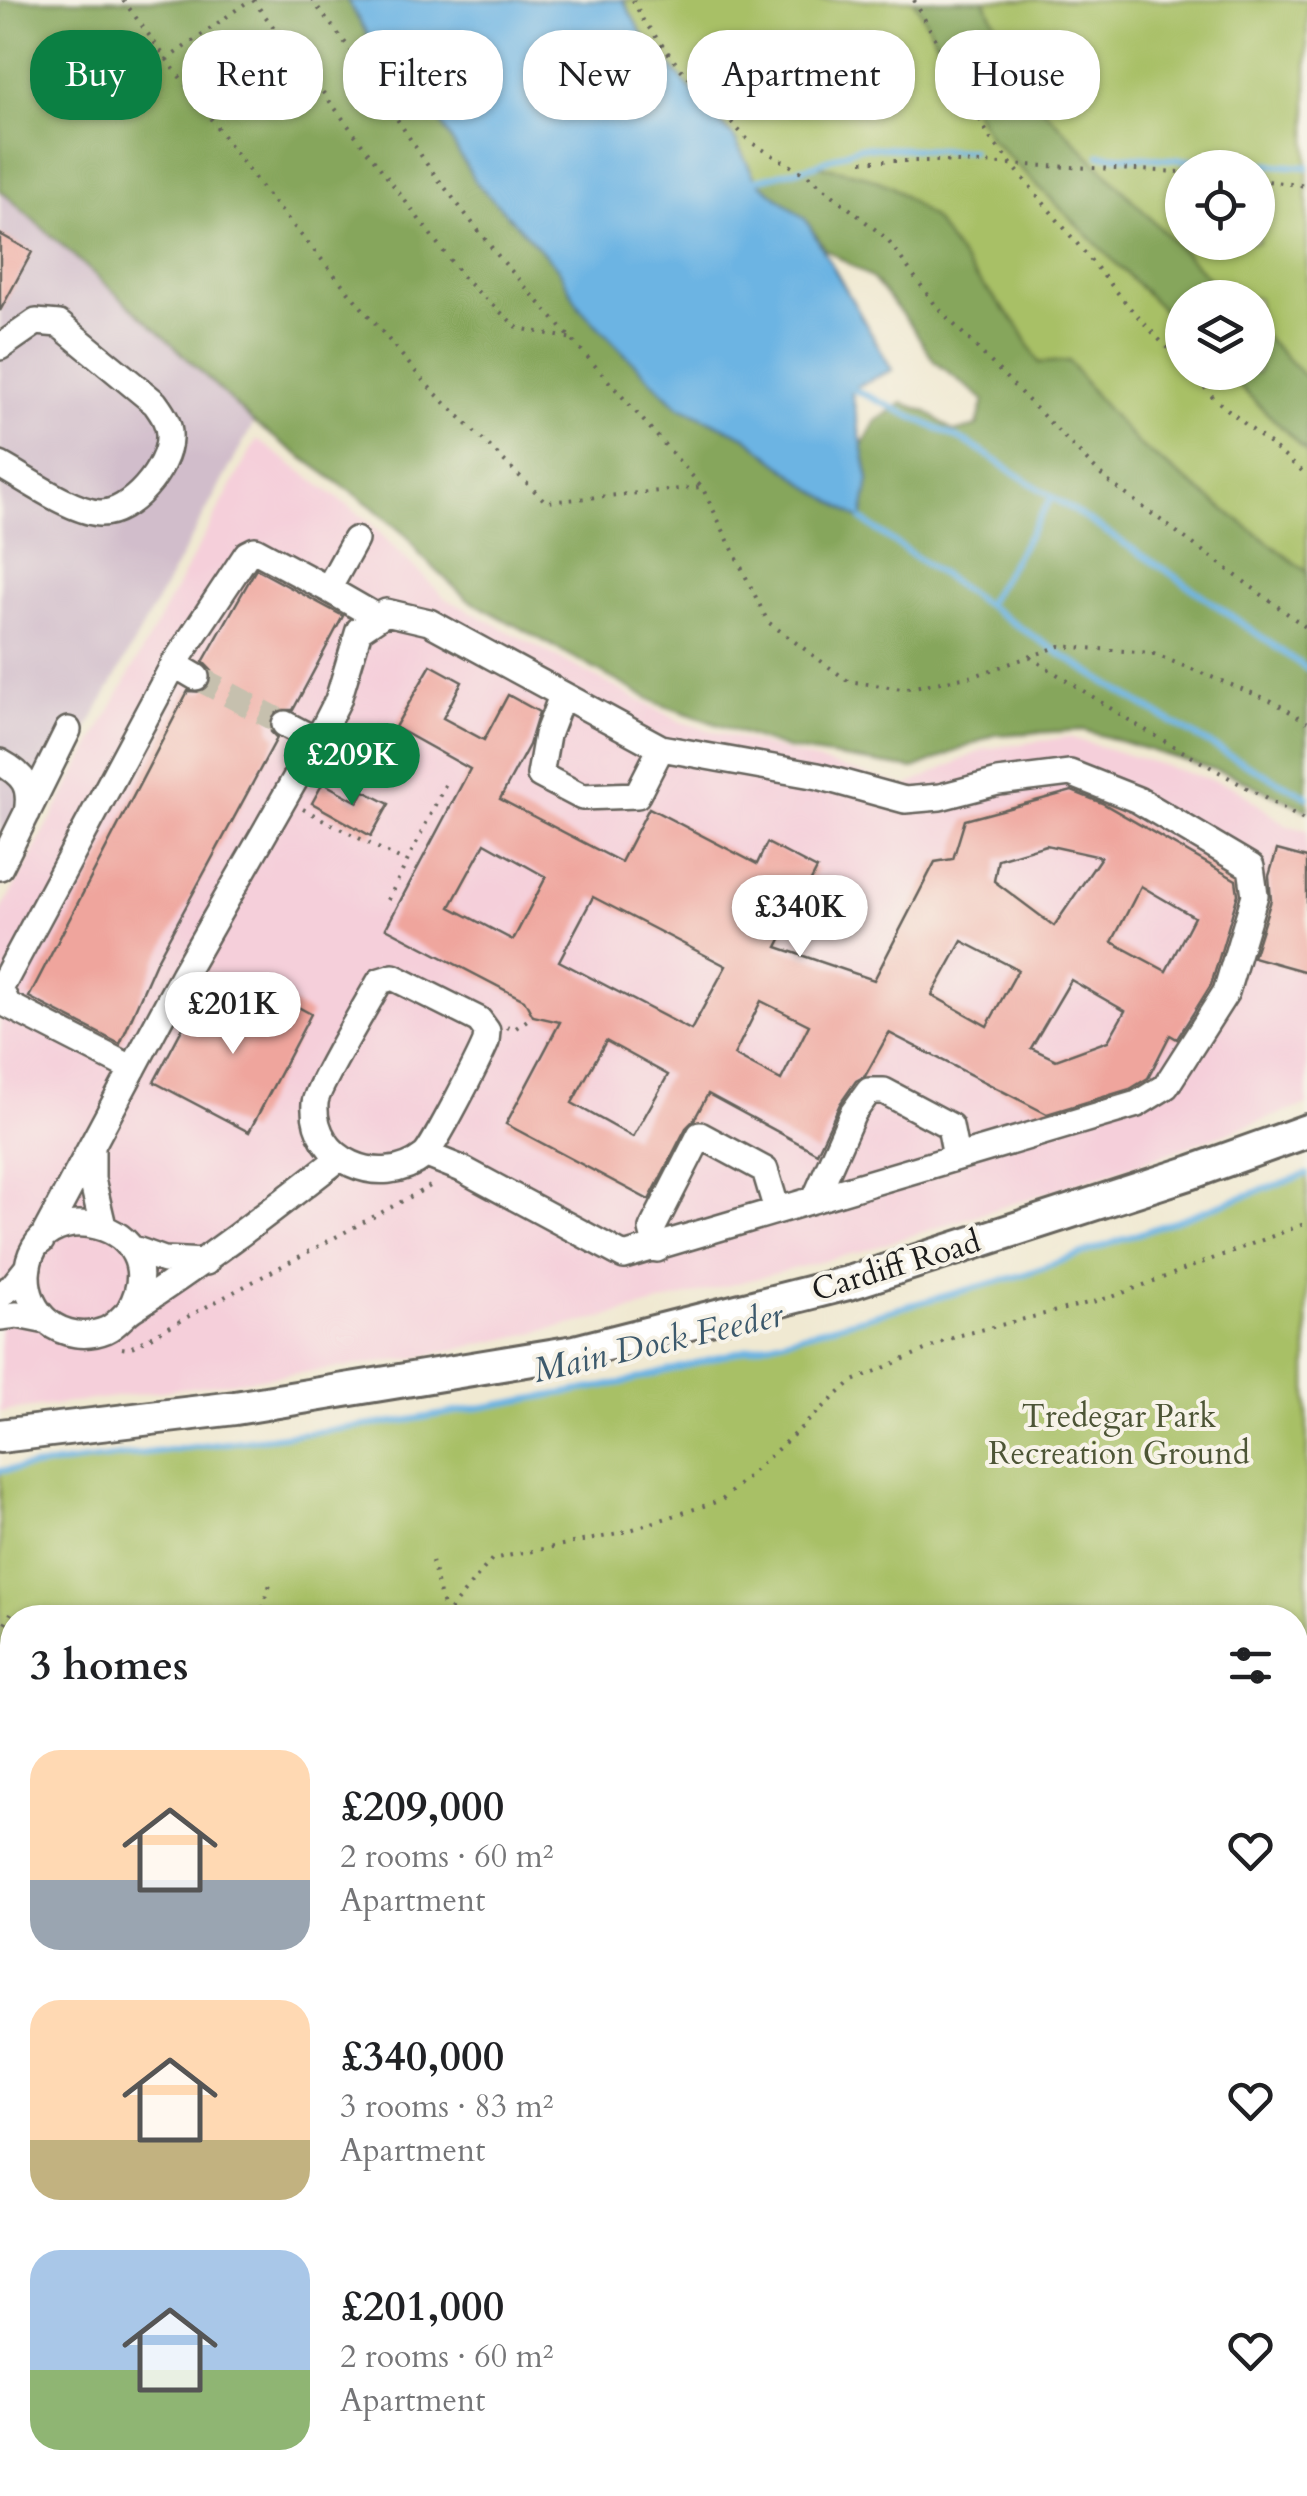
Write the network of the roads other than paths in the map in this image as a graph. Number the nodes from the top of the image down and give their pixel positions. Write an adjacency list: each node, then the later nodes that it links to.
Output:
1 (0, 347): 2 (lane)
2 (0, 465)
3 (355, 540): 4 (lane)
4 (328, 589): 5 (lane); 14 (lane)
5 (375, 616): 6 (lane); 9 (lane)
6 (562, 696): 10 (lane); 10 (lane)
7 (285, 724): 9 (lane)
8 (68, 730): 12 (lane)
9 (316, 741): 14 (lane)
10 (661, 748): 18 (lane)
11 (0, 762): 12 (lane)
12 (27, 813): 13 (lane)
13 (0, 867)
14 (133, 1069): 16 (lane)
15 (1307, 1131): 32 (main road, Cardiff Road)
16 (92, 1146): 22 (lane); 23 (lane)
17 (426, 1155): 19 (lane); 19 (lane); 25 (lane)
18 (956, 1157): 20 (lane); 20 (lane)
19 (338, 1159): 26 (lane)
20 (815, 1199): 21 (lane)
21 (777, 1210): 25 (lane); 25 (lane)
22 (103, 1226): 23 (lane); 24 (lane)
23 (41, 1241): 27 (lane)
24 (131, 1248): 26 (lane); 29 (lane)
25 (657, 1249)
26 (206, 1262): 29 (lane)
27 (28, 1267): 28 (lane); 31 (lane)
28 (0, 1294)
29 (130, 1309): 31 (lane)
30 (0, 1317): 31 (lane)
31 (47, 1321)
32 (0, 1436)

